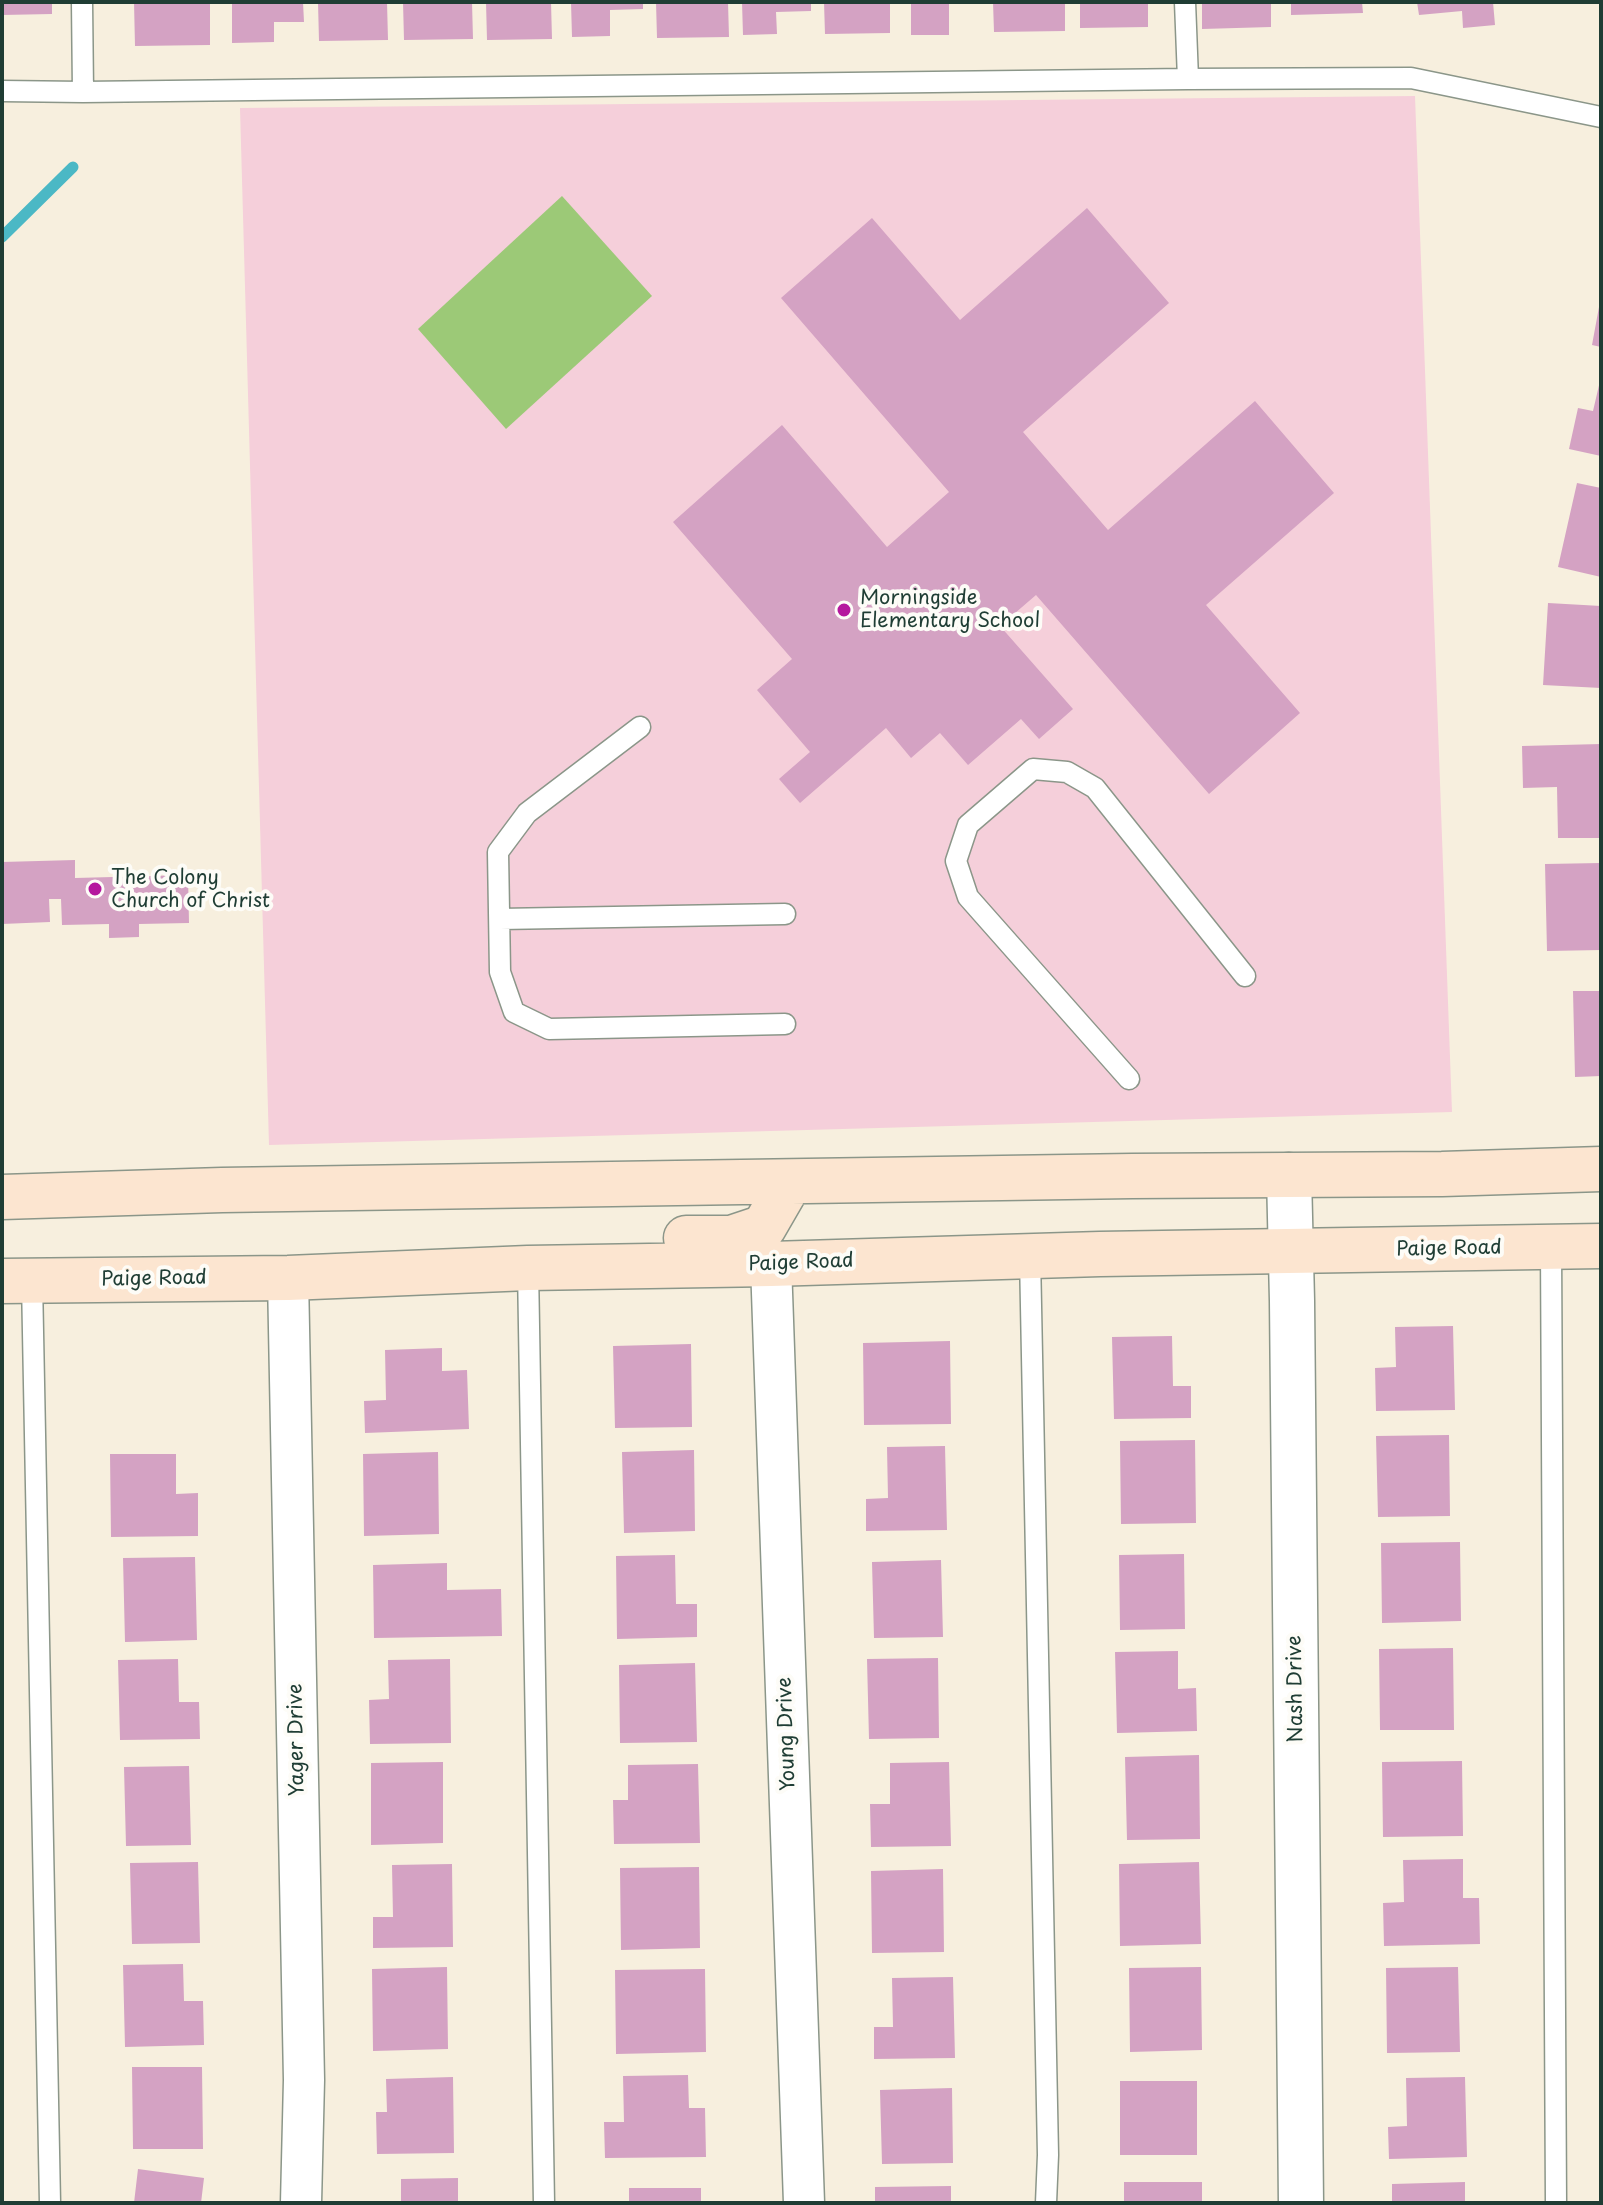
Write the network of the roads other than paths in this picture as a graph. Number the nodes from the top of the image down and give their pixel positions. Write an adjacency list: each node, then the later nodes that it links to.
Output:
1 (82, 2): 5 (lane)
2 (1185, 2): 3 (lane)
3 (1188, 79): 5 (lane); 6 (lane)
4 (2, 91): 5 (lane)
5 (83, 92)
6 (1601, 117)
7 (640, 727): 9 (lane)
8 (785, 914): 9 (lane)
9 (500, 919): 11 (lane)
10 (1245, 976): 12 (lane)
11 (785, 1024)
12 (1129, 1079)
13 (1601, 1169): 14 (main road)
14 (1289, 1175): 15 (main road); 19 (street, Nash Drive)
15 (790, 1182): 16 (main road); 22 (main road)
16 (4, 1197)
17 (1601, 1246): 18 (main road, Paige Road)
18 (1551, 1247): 19 (main road, Paige Road); 31 (lane)
19 (1292, 1252): 20 (main road, Paige Road); 30 (street, Nash Drive)
20 (1030, 1256): 21 (main road, Paige Road); 29 (lane)
21 (771, 1264): 22 (main road, Paige Road); 28 (street, Young Drive)
22 (528, 1268): 23 (main road, Paige Road); 27 (lane)
23 (288, 1278): 24 (main road, Paige Road); 26 (street, Yager Drive)
24 (13, 1281): 25 (lane)
25 (50, 2203)
26 (301, 2203)
27 (544, 2203)
28 (804, 2203)
29 (1046, 2203)
30 (1301, 2203)
31 (1556, 2203)

